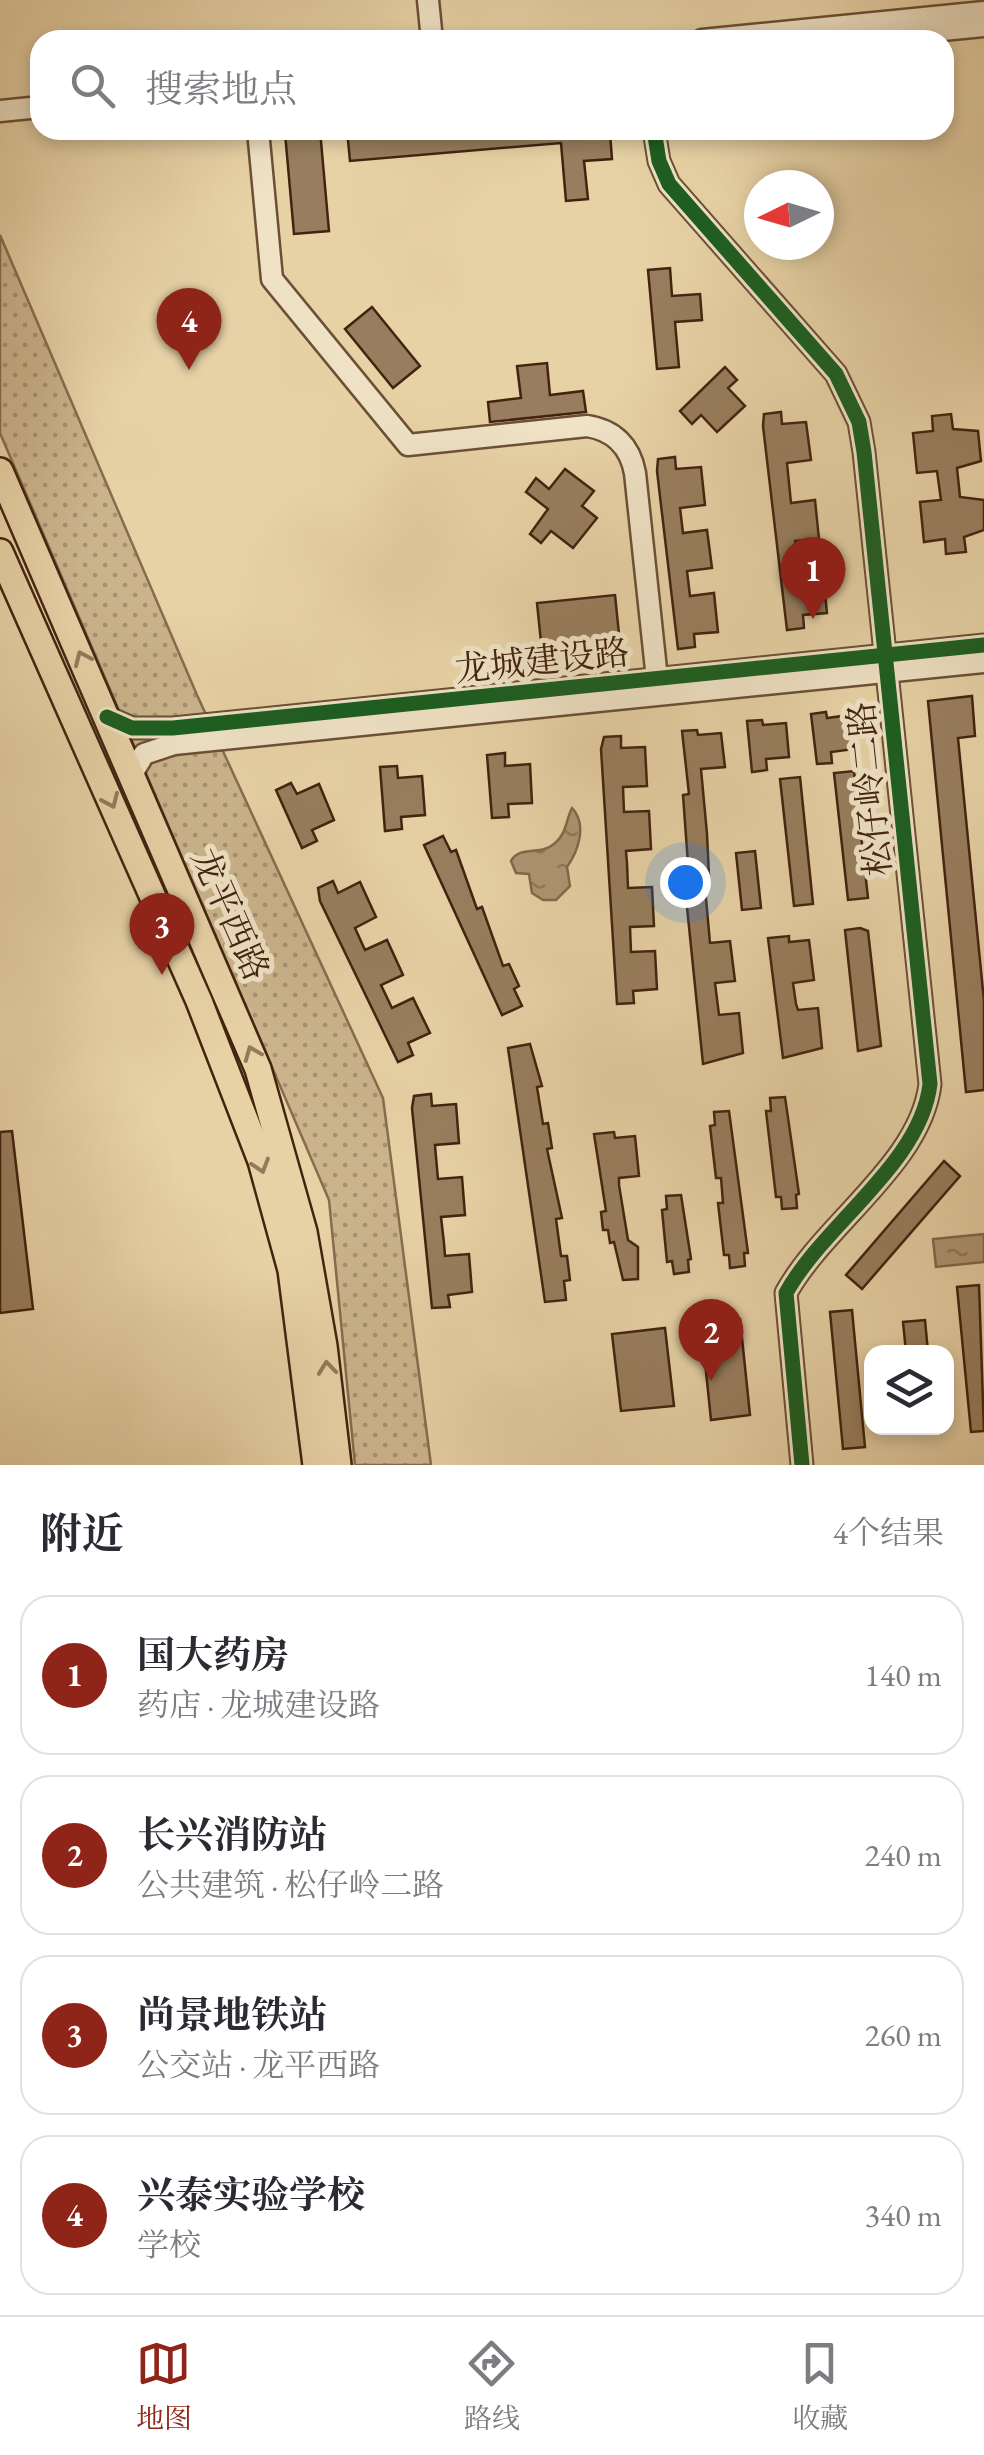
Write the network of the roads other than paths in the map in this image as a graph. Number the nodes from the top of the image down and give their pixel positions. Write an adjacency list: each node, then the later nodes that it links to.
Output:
1 (428, 0): 4 (street)
2 (984, 12): 5 (street)
3 (984, 26): 6 (street)
4 (431, 30)
5 (803, 30)
6 (943, 30)
7 (30, 108): 8 (street)
8 (0, 111)
9 (30, 122): 10 (street)
10 (0, 125)
11 (259, 140): 18 (street)
12 (655, 140): 17 (street, 松仔岭二路)
13 (0, 470): 19 (main road, 龙平西路, one-way to 13)
14 (0, 552): 21 (main road, 龙平西路, one-way to 21)
15 (984, 645): 17 (street, 龙城建设路)
16 (984, 662): 17 (street, 龙城建设路)
17 (886, 663): 18 (street, 龙城建设路); 23 (street, 松仔岭二路)
18 (658, 686): 19 (street, 龙城建设路); 20 (street, 龙城建设路)
19 (108, 717): 20 (main road, 龙平西路)
20 (132, 774): 22 (main road, 龙平西路, one-way to 20)
21 (316, 1465)
22 (338, 1465)
23 (802, 1465)

